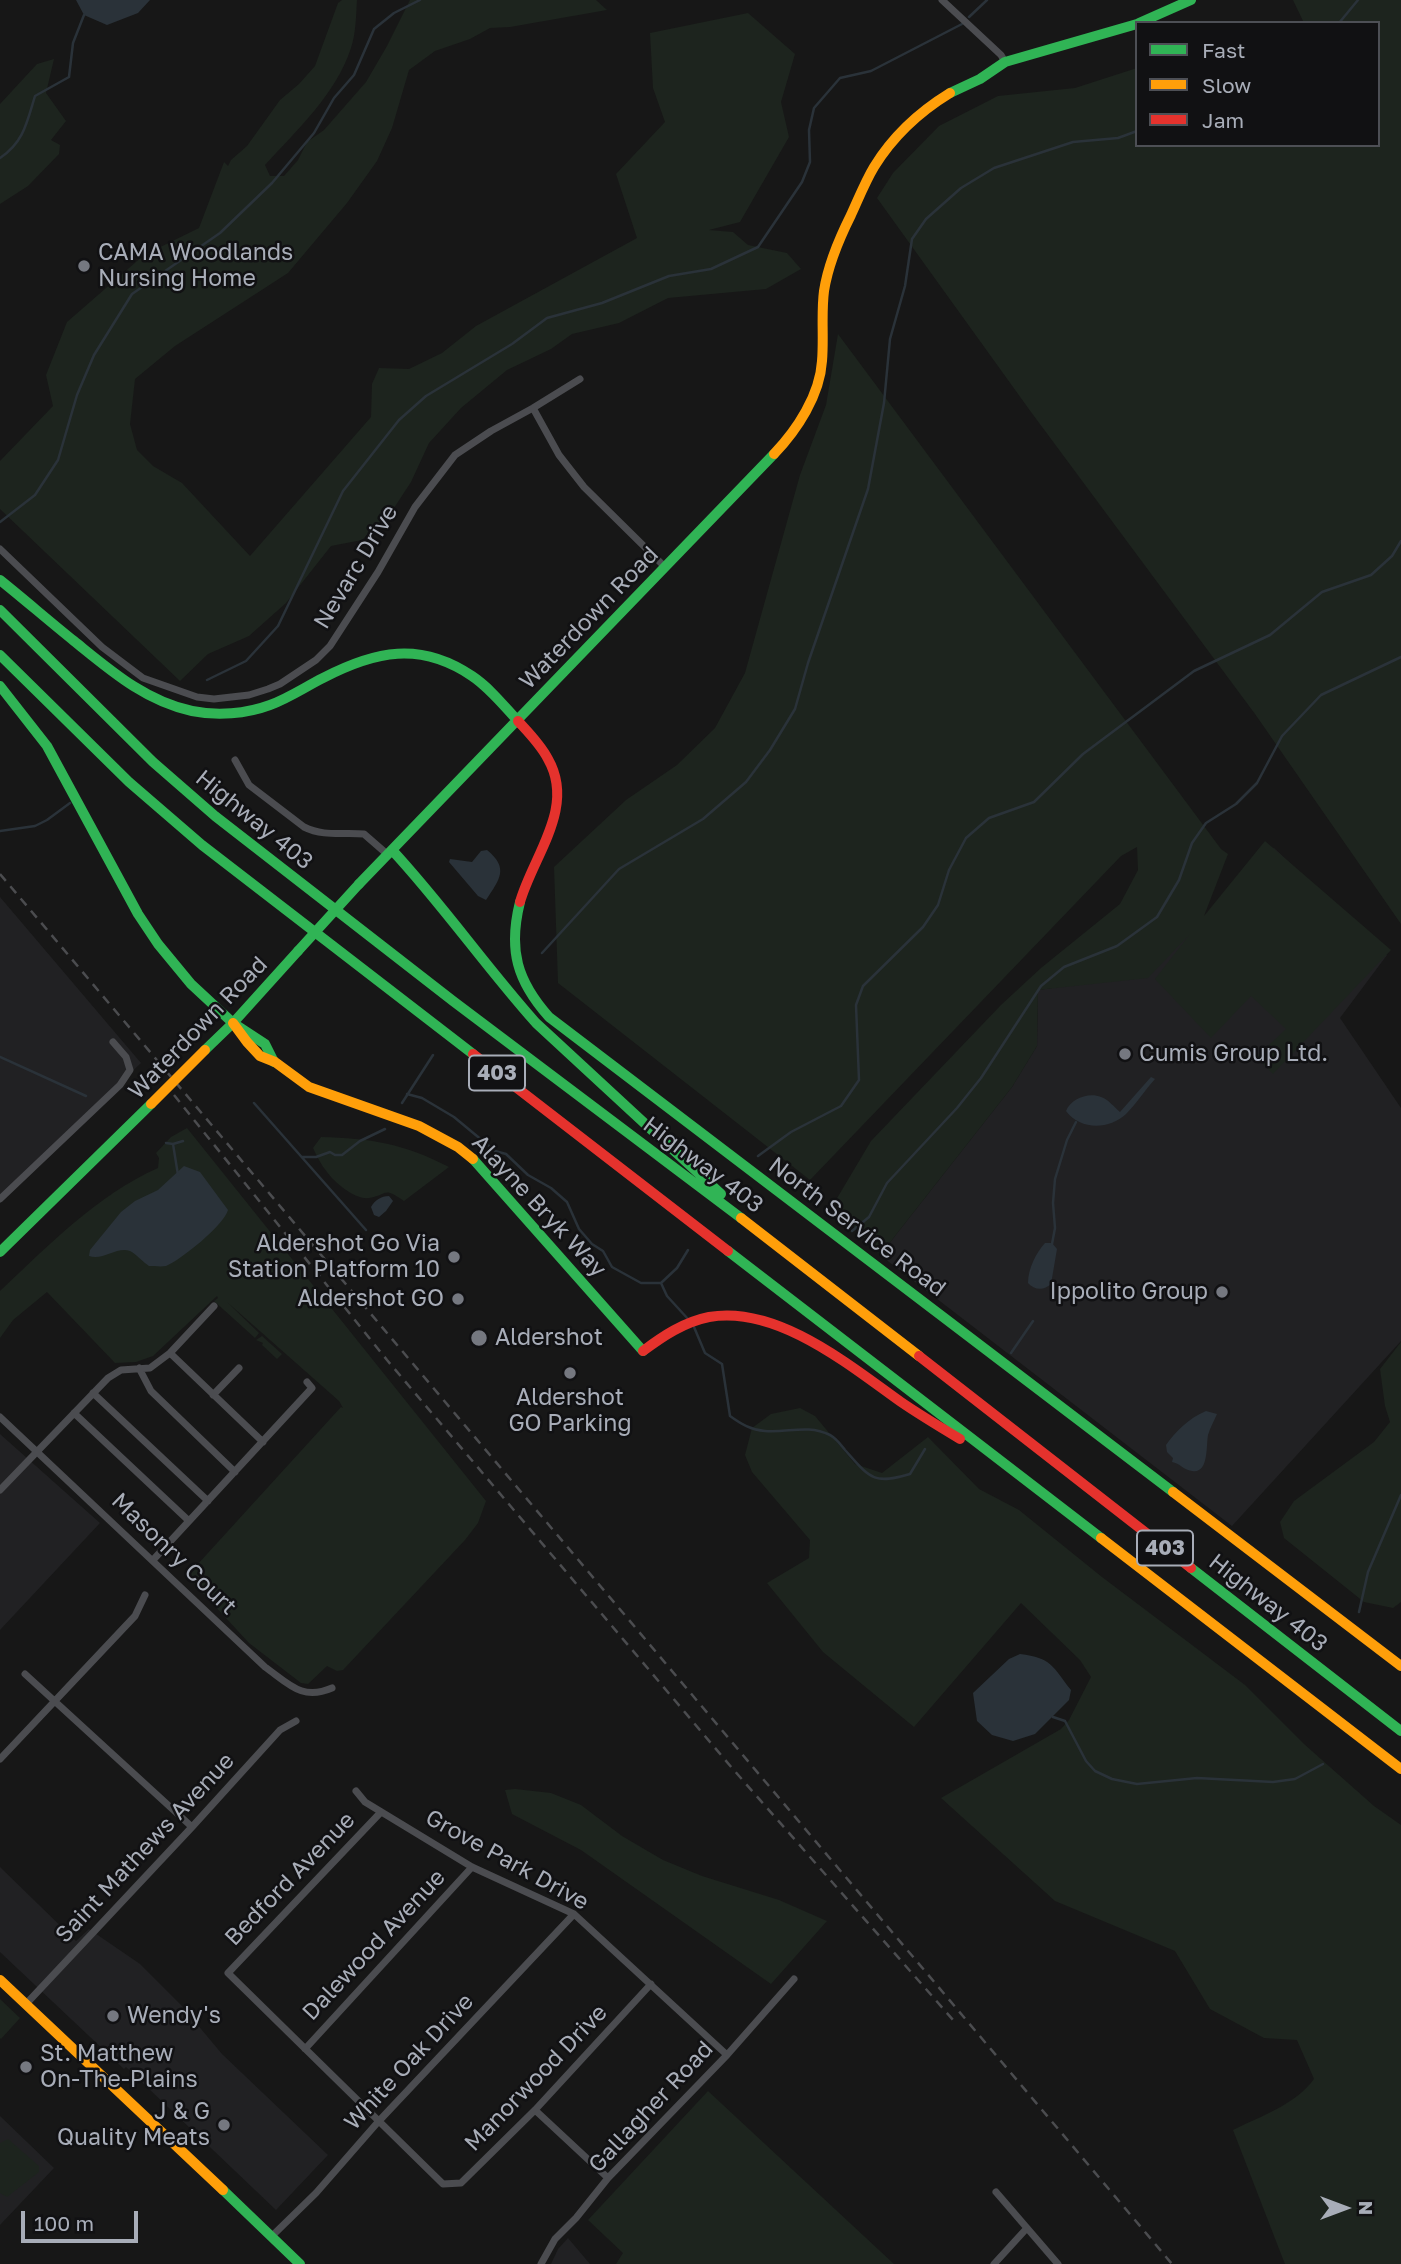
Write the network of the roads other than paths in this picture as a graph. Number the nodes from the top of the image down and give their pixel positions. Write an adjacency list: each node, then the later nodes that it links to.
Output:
1 (942, 0): 5 (street)
2 (1191, 0): 3 (main road, Waterdown Road)
3 (1143, 21)
4 (1135, 24): 5 (main road, Waterdown Road)
5 (1005, 62): 9 (main road, Waterdown Road)
6 (580, 379): 7 (street, Nevarc Drive)
7 (533, 408): 8 (street, Nevarc Drive); 9 (street)
8 (0, 549)
9 (665, 566): 14 (main road, Waterdown Road)
10 (0, 580): 14 (main road, North Service Road)
11 (0, 610): 20 (main road, Highway 403 / 403)
12 (0, 655): 33 (main road, 403)
13 (0, 686): 17 (main road, Alayne Bryk Way)
14 (518, 721): 16 (main road, Waterdown Road); 40 (main road, North Service Road)
15 (235, 760): 16 (street)
16 (390, 852): 17 (main road, Waterdown Road, bridge); 20 (main road)
17 (233, 1023): 21 (main road, Waterdown Road, bridge); 33 (main road, Alayne Bryk Way)
18 (113, 1042): 19 (street)
19 (0, 1199)
20 (770, 1240): 45 (main road, Highway 403 / 403)
21 (0, 1252)
22 (214, 1306): 23 (street)
23 (170, 1353): 24 (street); 28 (street)
24 (139, 1368): 27 (street); 34 (street)
25 (239, 1368): 28 (street)
26 (307, 1382): 31 (street)
27 (93, 1393): 29 (street); 36 (street)
28 (213, 1395): 31 (street)
29 (74, 1413): 32 (street); 37 (street)
30 (0, 1417): 32 (street, Masonry Court)
31 (263, 1442): 34 (street)
32 (37, 1453): 35 (street); 38 (street, Masonry Court)
33 (1011, 1470): 47 (main road, 403)
34 (235, 1472): 36 (street)
35 (0, 1490)
36 (208, 1501): 37 (street)
37 (189, 1521): 38 (street)
38 (153, 1560): 42 (street, Masonry Court)
39 (145, 1595): 43 (street)
40 (1401, 1666)
41 (25, 1674): 43 (street)
42 (332, 1688)
43 (56, 1702): 46 (street); 50 (street)
44 (296, 1721): 50 (street, Saint Mathews Avenue)
45 (1401, 1731)
46 (0, 1759)
47 (1401, 1769)
48 (356, 1791): 49 (street, Grove Park Drive)
49 (381, 1812): 51 (street, Grove Park Drive); 57 (street, Bedford Avenue)
50 (192, 1827): 56 (street, Saint Mathews Avenue)
51 (472, 1867): 52 (street, Grove Park Drive); 57 (street, Dalewood Avenue)
52 (574, 1913): 55 (street, Grove Park Drive); 60 (street, White Oak Drive)
53 (794, 1979): 58 (street, Gallagher Road)
54 (0, 1980): 56 (main road)
55 (650, 1984): 58 (street, Grove Park Drive); 59 (street, Manorwood Drive)
56 (26, 2004): 64 (main road)
57 (305, 2049): 60 (street)
58 (727, 2055): 61 (street, Gallagher Road)
59 (535, 2110): 60 (street, Manorwood Drive); 61 (street)
60 (378, 2122): 64 (street, White Oak Drive)
61 (608, 2178): 66 (street, Gallagher Road)
62 (996, 2192): 63 (street)
63 (1027, 2228): 67 (street); 68 (street)
64 (272, 2236): 65 (main road)
65 (300, 2264)
66 (541, 2264)
67 (994, 2264)
68 (1058, 2264)

